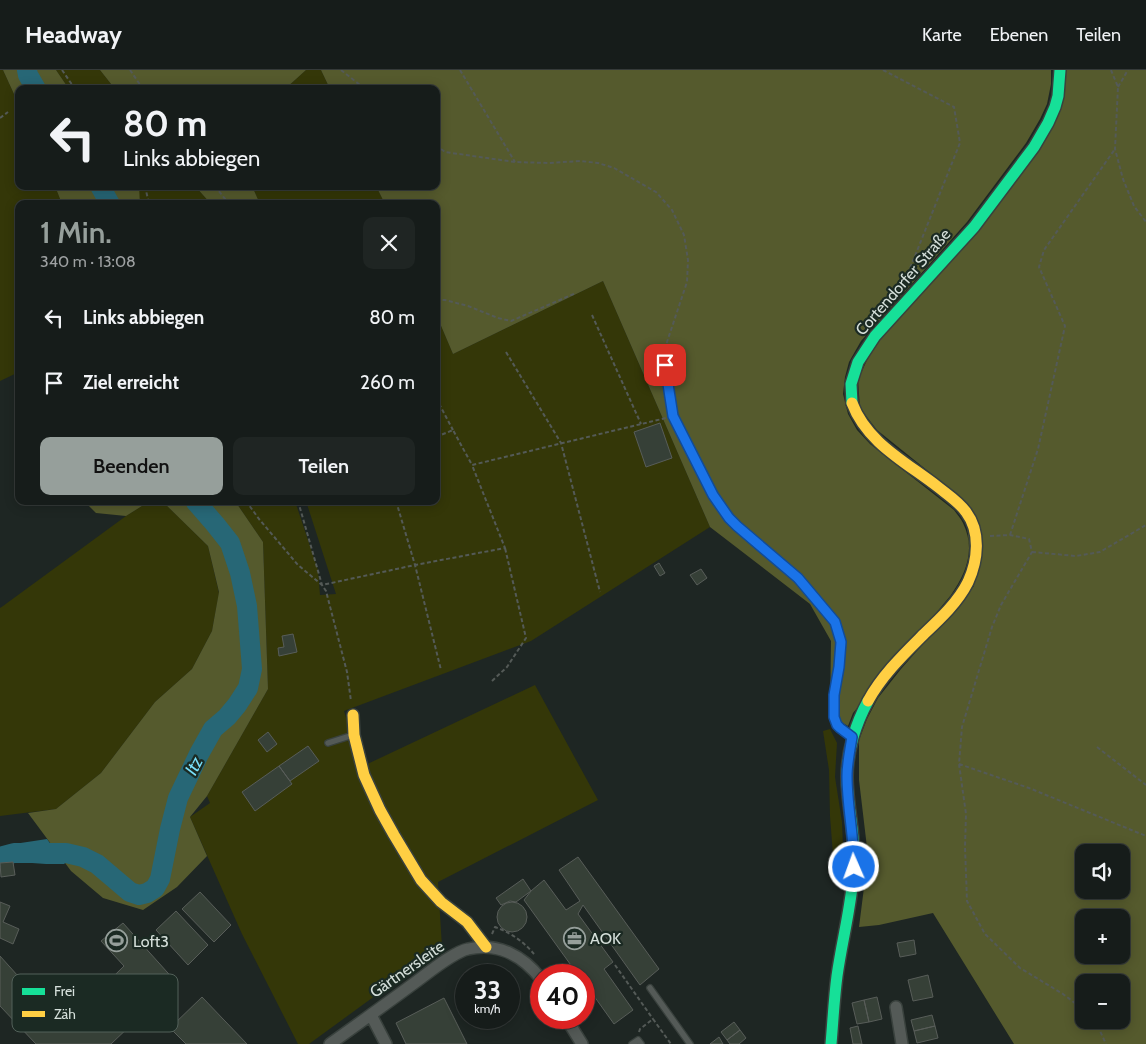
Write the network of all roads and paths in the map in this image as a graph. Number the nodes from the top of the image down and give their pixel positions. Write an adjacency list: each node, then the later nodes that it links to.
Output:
1 (62, 70): 9 (path)
2 (130, 70): 10 (path)
3 (341, 70): 11 (path)
4 (460, 70): 17 (path)
5 (883, 70): 21 (path)
6 (1060, 70): 39 (street, Cortendorfer Straße)
7 (1111, 70): 12 (path)
8 (1128, 70): 12 (path)
9 (72, 85)
10 (140, 85)
11 (360, 85)
12 (1118, 87): 16 (path)
13 (8, 112): 14 (path)
14 (0, 118)
15 (440, 148): 17 (path)
16 (1115, 149): 20 (path); 38 (path)
17 (515, 162): 26 (path)
18 (218, 190): 19 (path)
19 (226, 200)
20 (1146, 222)
21 (904, 283)
22 (576, 293): 23 (path)
23 (440, 300)
24 (592, 315): 29 (path)
25 (506, 352): 32 (path)
26 (665, 365): 28 (lane)
27 (440, 406): 30 (path)
28 (673, 416): 29 (path); 49 (lane)
29 (641, 424): 32 (path)
30 (453, 430): 31 (path); 33 (path)
31 (440, 435)
32 (561, 443): 33 (path); 44 (path)
33 (472, 465): 40 (path)
34 (249, 505): 43 (path)
35 (299, 505): 43 (path)
36 (397, 505): 42 (path)
37 (1146, 524): 41 (path)
38 (1010, 535): 39 (path); 41 (path)
39 (976, 538): 49 (street, Cortendorfer Straße)
40 (505, 548): 42 (path); 46 (path)
41 (1032, 552): 52 (path)
42 (415, 565): 43 (path); 45 (path)
43 (322, 585): 47 (path)
44 (600, 592)
45 (441, 670)
46 (492, 681)
47 (353, 715): 48 (street)
48 (354, 735): 50 (lane); 55 (street)
49 (852, 737): 72 (street, Cortendorfer Straße)
50 (328, 743)
51 (1097, 747): 53 (path)
52 (960, 764): 54 (path); 59 (path)
53 (1146, 785)
54 (1146, 836)
55 (486, 947): 57 (street, Gärtnersleite); 61 (street, Gärtnersleite)
56 (615, 965): 62 (path)
57 (530, 967)
58 (650, 988): 71 (lane)
59 (1075, 1003)
60 (896, 1007): 73 (street)
61 (371, 1015): 66 (street, Gärtnersleite); 67 (street, Gärtnersleite)
62 (653, 1019): 65 (path); 70 (path)
63 (573, 1029): 68 (street)
64 (1099, 1029): 74 (path)
65 (639, 1042): 69 (lane)
66 (333, 1043)
67 (386, 1044)
68 (582, 1044)
69 (632, 1044)
70 (671, 1044)
71 (690, 1044)
72 (831, 1044)
73 (902, 1044)
74 (1106, 1044)

